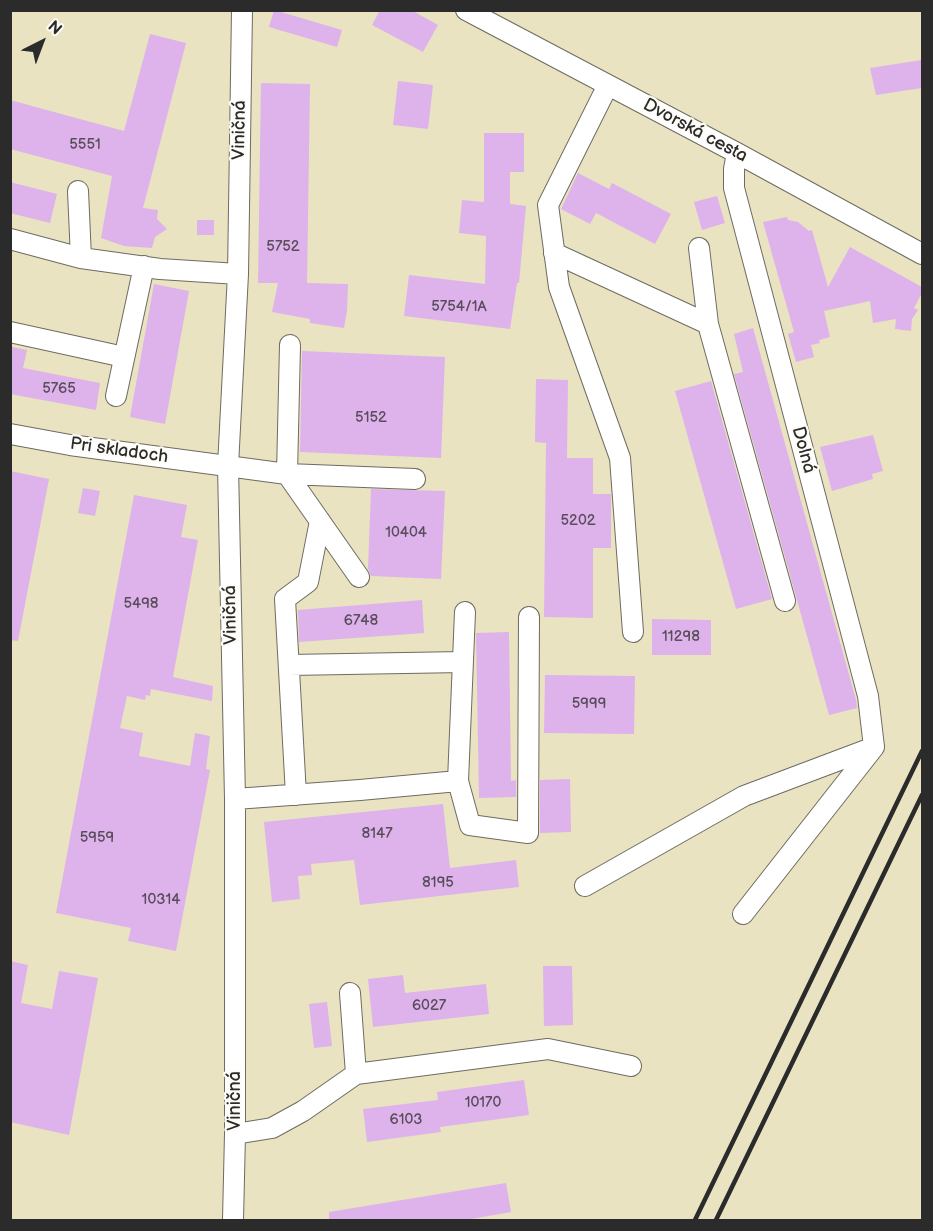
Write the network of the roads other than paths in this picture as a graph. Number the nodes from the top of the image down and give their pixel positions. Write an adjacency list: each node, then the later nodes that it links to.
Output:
1 (242, 10): 12 (street, Viničná)
2 (466, 10): 3 (street, Dvorská cesta)
3 (608, 85): 4 (street, Dvorská cesta); 8 (street)
4 (737, 153): 9 (street, Dvorská cesta); 30 (street, Dolná)
5 (78, 191): 10 (street)
6 (10, 239): 10 (street)
7 (699, 248): 13 (street)
8 (554, 253): 13 (street); 27 (street)
9 (922, 254)
10 (81, 258): 11 (street)
11 (144, 266): 12 (street); 16 (street)
12 (238, 274): 19 (street, Viničná)
13 (708, 324): 24 (street)
14 (10, 332): 16 (street)
15 (290, 345): 20 (street)
16 (124, 357): 17 (street)
17 (116, 396)
18 (10, 434): 19 (street, Pri skladoch)
19 (228, 466): 20 (street, Pri skladoch); 33 (street, Viničná)
20 (287, 474): 21 (street, Pri skladoch); 22 (street)
21 (415, 479)
22 (320, 521): 23 (street); 29 (street)
23 (359, 577)
24 (784, 601)
25 (465, 612): 28 (street)
26 (529, 617): 31 (street)
27 (633, 632)
28 (463, 662): 29 (street); 31 (street)
29 (289, 665): 32 (street)
30 (874, 747): 34 (street); 35 (street)
31 (458, 781): 32 (street)
32 (296, 795): 33 (street)
33 (235, 799): 39 (street, Viničná)
34 (585, 886)
35 (743, 914)
36 (350, 993): 38 (street)
37 (631, 1066): 38 (street)
38 (356, 1074): 39 (street)
39 (235, 1134): 40 (street, Viničná)
40 (233, 1221)

